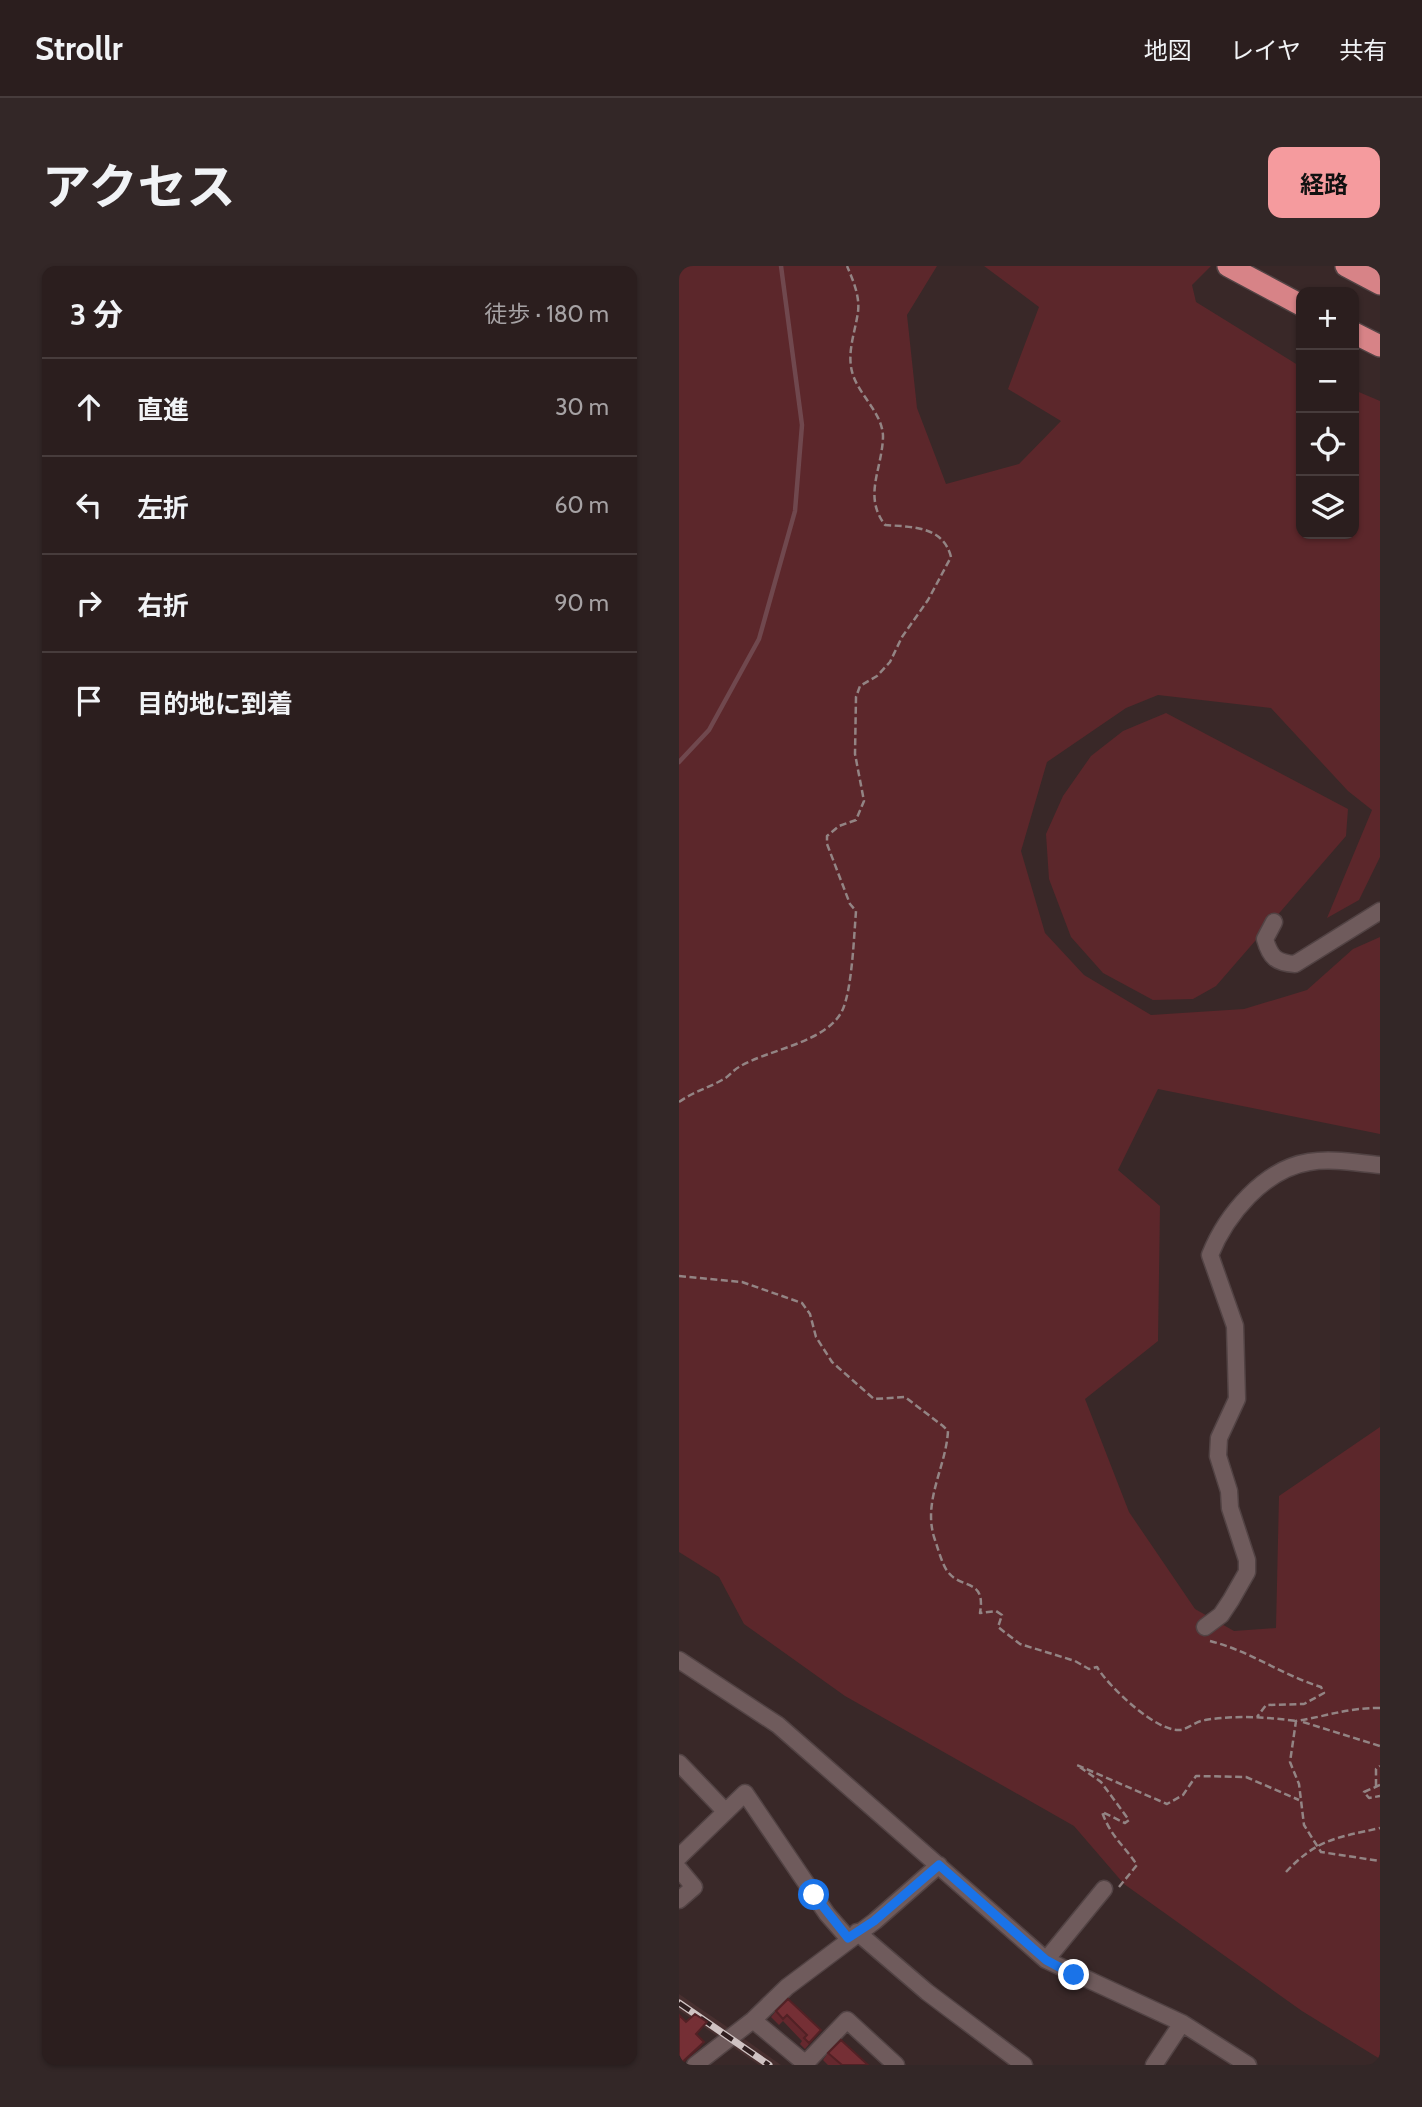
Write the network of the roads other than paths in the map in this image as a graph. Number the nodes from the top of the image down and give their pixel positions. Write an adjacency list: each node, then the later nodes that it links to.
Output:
1 (1228, 266): 4 (highway)
2 (1346, 266): 3 (highway)
3 (1380, 284)
4 (1296, 302)
5 (1359, 336): 6 (highway)
6 (1380, 346)
7 (1380, 911): 8 (street)
8 (1274, 922)
9 (1380, 1165): 10 (street)
10 (1205, 1627)
11 (679, 1660): 15 (street)
12 (679, 1763): 13 (street)
13 (725, 1811): 14 (street); 19 (street)
14 (679, 1857)
15 (939, 1865): 19 (street); 20 (street)
16 (679, 1869): 18 (street)
17 (1111, 1888): 20 (street)
18 (679, 1900)
19 (853, 1935): 21 (street); 26 (street)
20 (1046, 1960): 22 (street)
21 (753, 2020): 23 (street); 24 (street)
22 (1182, 2023): 27 (street); 28 (street)
23 (806, 2064): 25 (street)
24 (695, 2065)
25 (896, 2065)
26 (1024, 2065)
27 (1154, 2065)
28 (1248, 2065)

